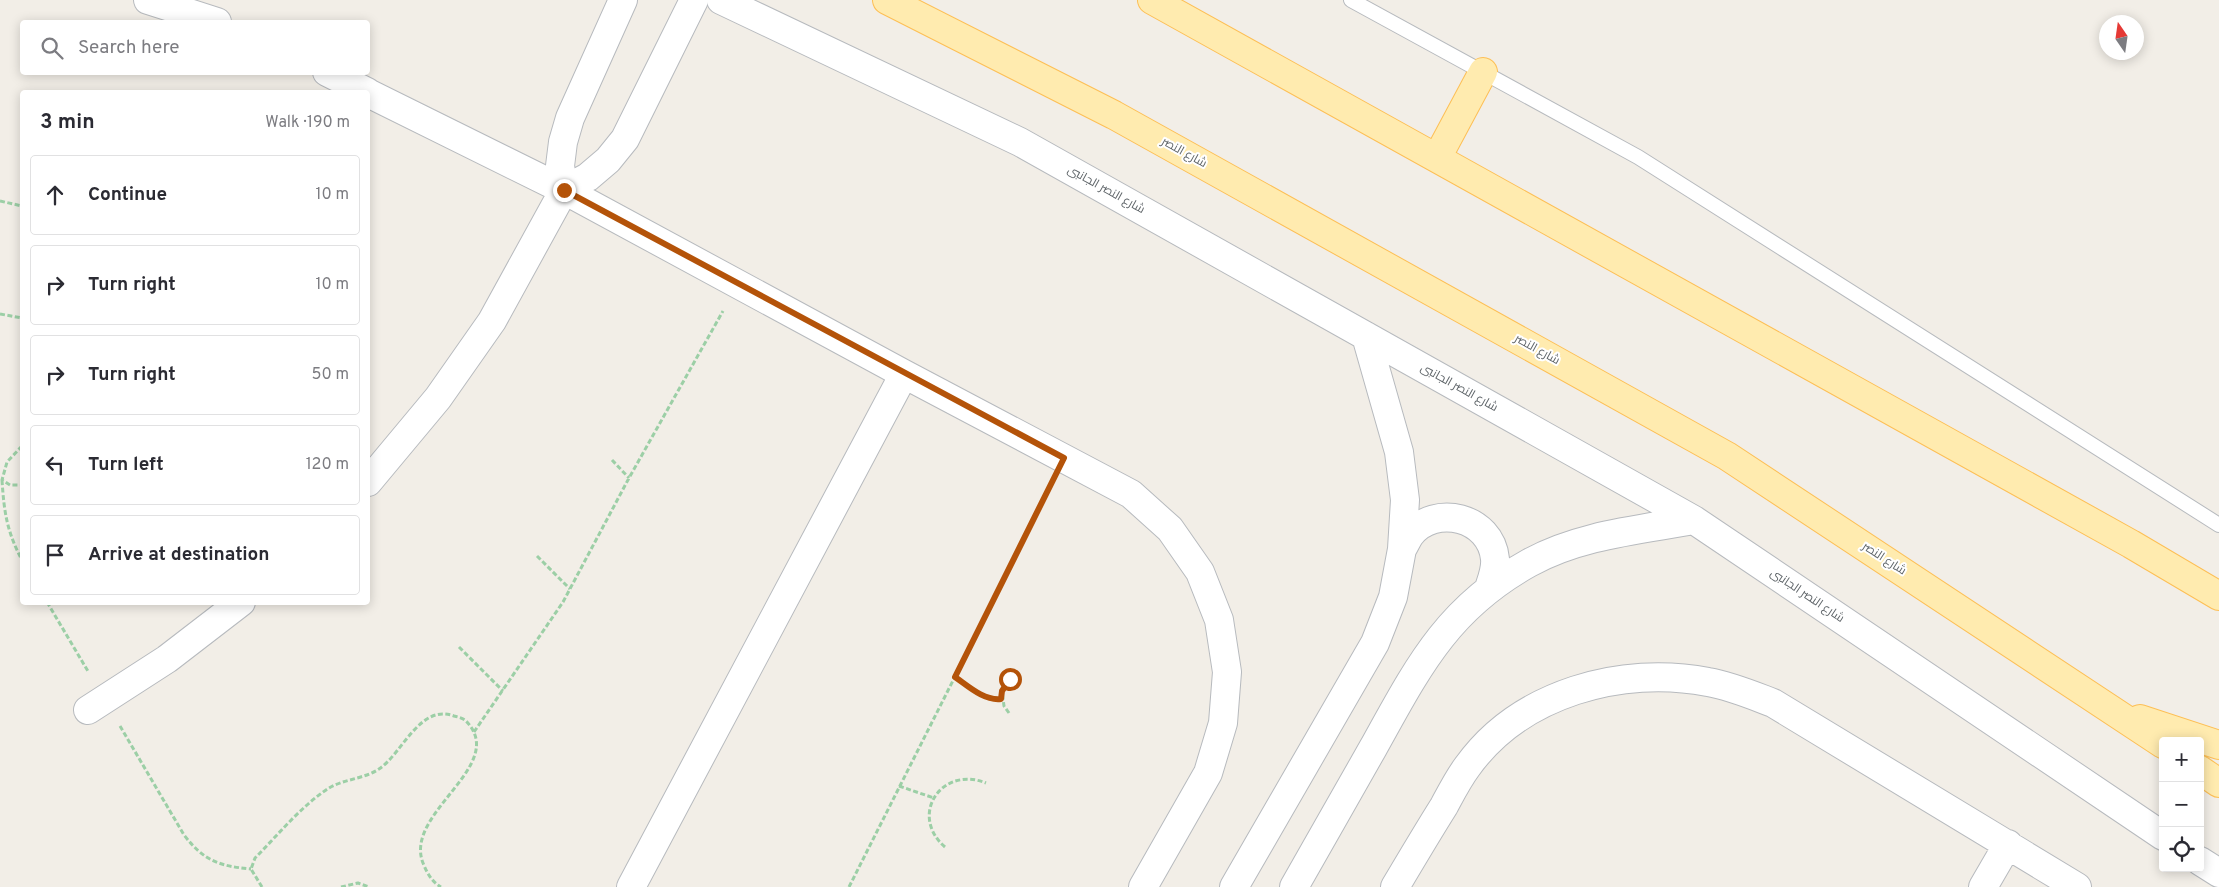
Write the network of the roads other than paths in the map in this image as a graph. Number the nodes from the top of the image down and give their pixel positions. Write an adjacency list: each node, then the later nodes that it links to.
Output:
1 (148, 0): 8 (street)
2 (623, 0): 14 (street)
3 (694, 0): 14 (street)
4 (721, 0): 15 (street, شارع النصر الجانبى)
5 (887, 0): 25 (main road, شارع النصر)
6 (1152, 0): 13 (main road)
7 (1351, 0): 9 (lane)
8 (211, 20)
9 (1483, 72): 13 (main road); 19 (lane)
10 (333, 75): 11 (street)
11 (361, 90)
12 (370, 94): 14 (street)
13 (1437, 158): 22 (main road)
14 (564, 190): 16 (street); 17 (street)
15 (1366, 336): 18 (street, شارع النصر الجانبى); 20 (street)
16 (904, 374): 34 (street); 35 (street)
17 (370, 480)
18 (1694, 520): 21 (street); 30 (street, شارع النصر الجانبى)
19 (2219, 525)
20 (1402, 549): 21 (street); 36 (street)
21 (1489, 588): 37 (street)
22 (2219, 596)
23 (237, 605): 24 (street)
24 (96, 705)
25 (2117, 712): 26 (main road, شارع النصر); 27 (main road)
26 (2159, 741)
27 (2219, 745)
28 (2204, 773): 29 (main road)
29 (2219, 783)
30 (2159, 833)
31 (2008, 844): 38 (street); 39 (street); 40 (street)
32 (2204, 864): 33 (street)
33 (2219, 874)
34 (630, 887)
35 (1142, 887)
36 (1234, 887)
37 (1294, 887)
38 (1395, 887)
39 (1983, 887)
40 (2076, 887)

